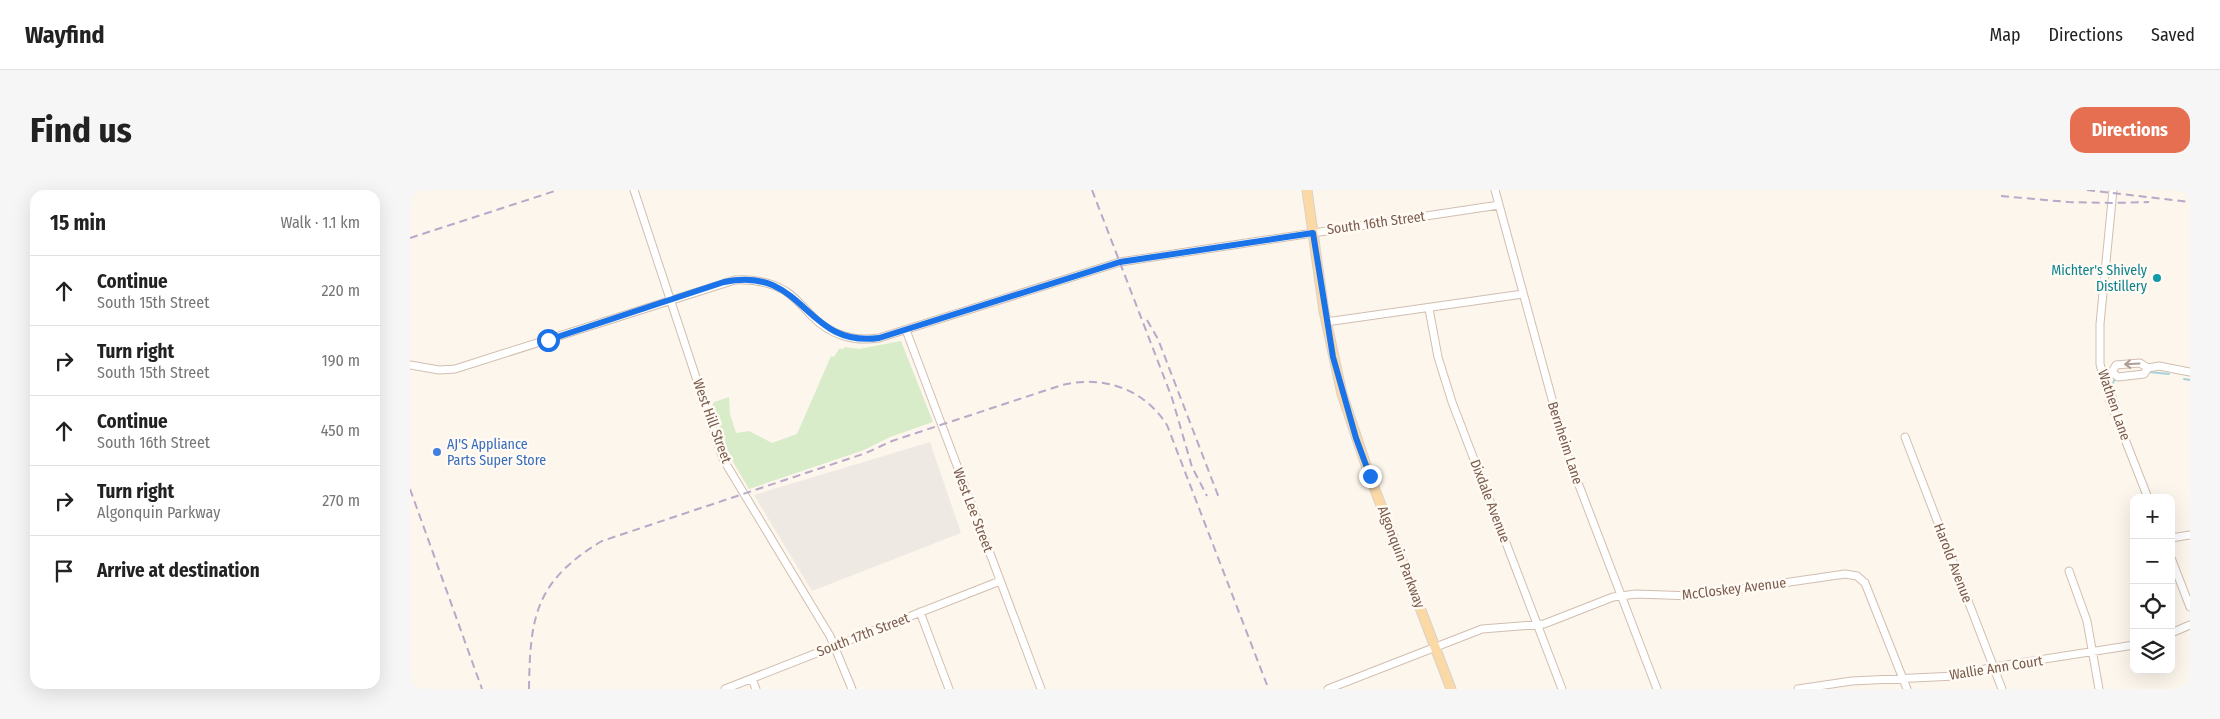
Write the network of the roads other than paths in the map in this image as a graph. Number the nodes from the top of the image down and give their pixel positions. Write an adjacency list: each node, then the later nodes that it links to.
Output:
1 (634, 190): 8 (street, West Hill Street)
2 (1307, 190): 6 (main road, Algonquin Parkway)
3 (1495, 190): 5 (street, Bernheim Lane)
4 (2113, 190): 16 (street, Wathen Lane)
5 (1499, 204): 6 (street, South 16th Street); 7 (street, Bernheim Lane)
6 (1313, 233): 10 (main road, Algonquin Parkway); 11 (street, South 16th Street)
7 (1523, 294): 9 (street); 24 (street, Bernheim Lane)
8 (671, 299): 11 (street, South 16th Street); 12 (street, South 16th Street); 30 (street, West Hill Street)
9 (1429, 309): 10 (street); 27 (street, Dixdale Avenue)
10 (1326, 322): 32 (main road, Algonquin Parkway)
11 (906, 330): 23 (street, West Lee Street)
12 (410, 365)
13 (2148, 368): 14 (street); 14 (street, one-way to 14); 15 (street)
14 (2112, 372): 16 (street)
15 (2190, 372)
16 (2102, 373): 18 (street, Wathen Lane)
17 (1904, 437): 34 (street, Harold Avenue)
18 (2146, 494)
19 (2190, 536): 20 (street)
20 (2175, 538)
21 (2175, 568): 25 (street)
22 (2069, 571): 33 (street)
23 (1000, 581): 26 (street, South 17th Street); 41 (street, West Lee Street)
24 (1622, 595): 27 (street, McCloskey Avenue); 35 (street, McCloskey Avenue); 45 (street, Bernheim Lane)
25 (2190, 607)
26 (920, 612): 30 (street, South 17th Street); 40 (street)
27 (1538, 625): 32 (street, McCloskey Avenue); 44 (street, Dixdale Avenue)
28 (2190, 625): 29 (street)
29 (2175, 631)
30 (835, 645): 36 (street, South 17th Street); 39 (street, West Hill Street)
31 (2130, 646): 33 (street, Wallie Ann Court)
32 (1436, 648): 42 (street, McCloskey Avenue); 43 (main road, Algonquin Parkway)
33 (2093, 653): 34 (street, Wallie Ann Court); 49 (street)
34 (1994, 668): 35 (street, Wallie Ann Court); 48 (street, Harold Avenue)
35 (1902, 677): 46 (street, Wallie Ann Court); 47 (street)
36 (752, 678): 37 (street, South 17th Street); 38 (street)
37 (725, 689)
38 (756, 689)
39 (852, 689)
40 (949, 689)
41 (1042, 689)
42 (1328, 689)
43 (1451, 689)
44 (1562, 689)
45 (1657, 689)
46 (1798, 689)
47 (1907, 689)
48 (2002, 689)
49 (2099, 689)

